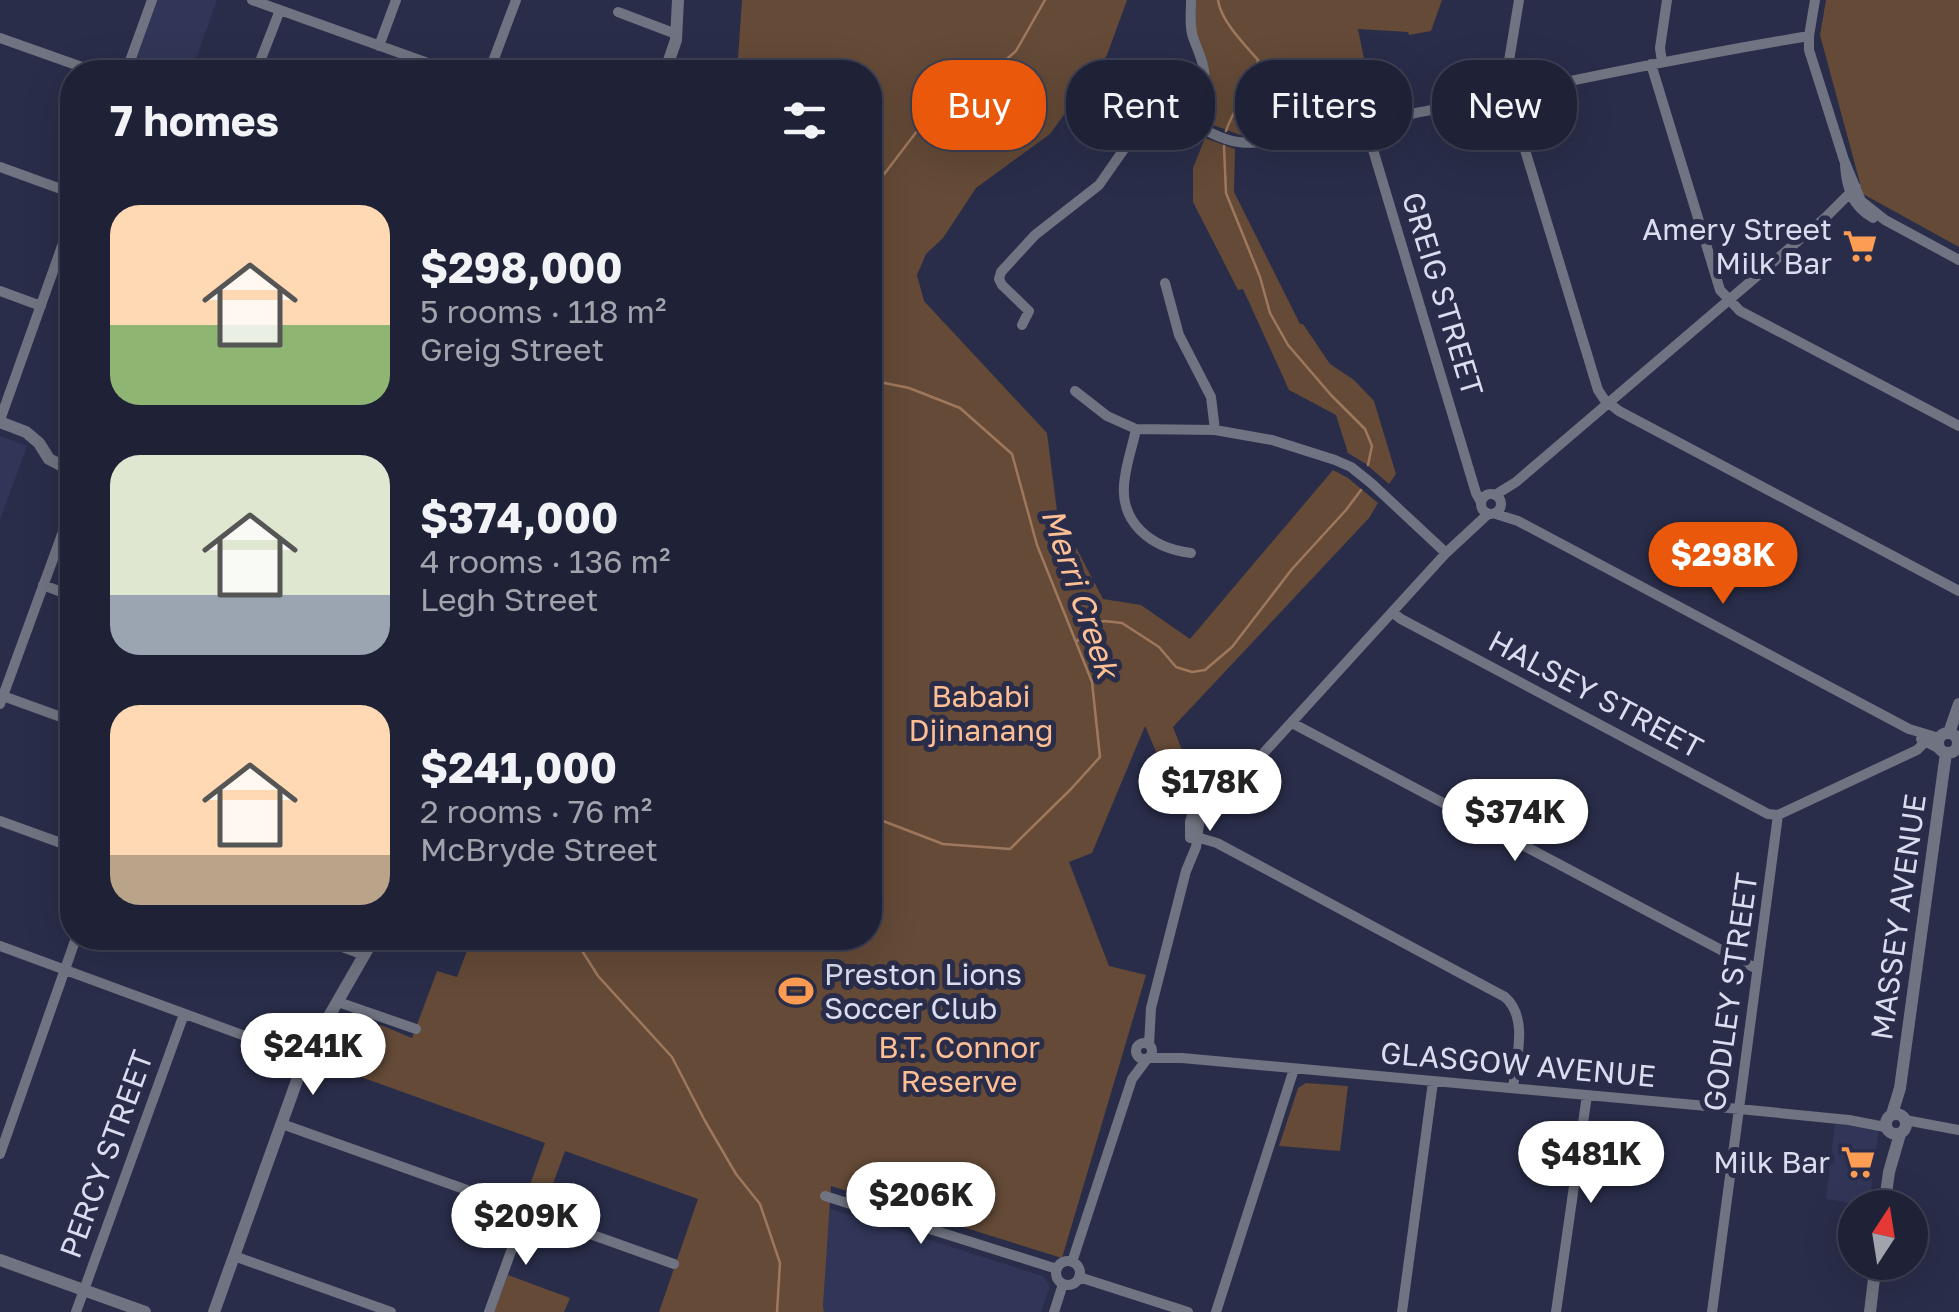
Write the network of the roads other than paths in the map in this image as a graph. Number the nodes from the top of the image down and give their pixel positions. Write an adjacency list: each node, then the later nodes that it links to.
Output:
1 (152, 0): 17 (street)
2 (252, 0): 10 (street)
3 (396, 0): 15 (street)
4 (516, 0): 20 (street)
5 (678, 0): 12 (street)
6 (1192, 0): 22 (street)
7 (1519, 0): 23 (street)
8 (1668, 0): 24 (street)
9 (1815, 0): 13 (street)
10 (276, 6): 15 (street); 18 (street)
11 (618, 12): 12 (street)
12 (676, 34): 21 (street)
13 (1809, 36): 24 (street); 31 (street)
14 (0, 38): 16 (street)
15 (379, 46): 19 (street)
16 (62, 60)
17 (130, 60)
18 (260, 60)
19 (419, 60)
20 (494, 60)
21 (668, 60)
22 (1203, 60)
23 (1509, 60)
24 (1656, 63): 25 (street); 36 (street)
25 (1577, 80)
26 (1123, 150): 38 (street)
27 (1373, 150): 46 (street, GREIG STREET)
28 (1525, 150): 40 (street)
29 (0, 167): 30 (street)
30 (60, 189)
31 (1855, 196): 33 (street); 36 (street)
32 (60, 251): 37 (street)
33 (1959, 260)
34 (1164, 283): 44 (street)
35 (0, 292): 37 (street)
36 (1730, 299): 40 (street); 42 (street)
37 (40, 306): 41 (street)
38 (1022, 324)
39 (1075, 391): 43 (street)
40 (1610, 403): 46 (street); 51 (street)
41 (0, 421): 45 (street)
42 (1959, 426)
43 (1136, 430): 44 (street); 48 (street)
44 (1215, 430): 49 (street)
45 (60, 465)
46 (1491, 505): 49 (street); 58 (street)
47 (60, 539): 50 (street)
48 (1191, 553)
49 (1446, 553): 53 (street)
50 (43, 586): 52 (street); 54 (street)
51 (1959, 591)
52 (60, 592)
53 (1392, 612): 57 (street); 59 (street, HALSEY STREET)
54 (1, 700): 56 (street)
55 (1959, 704): 58 (street, MASSEY AVENUE)
56 (60, 717)
57 (1292, 723): 61 (street); 68 (street)
58 (1939, 740): 59 (street); 81 (street, MASSEY AVENUE)
59 (1778, 815): 68 (street, GODLEY STREET)
60 (0, 821): 62 (street)
61 (1194, 836): 73 (street); 77 (street)
62 (60, 843)
63 (0, 946): 69 (street)
64 (72, 950): 69 (street)
65 (352, 950): 67 (street)
66 (366, 950): 67 (street)
67 (364, 954): 70 (street)
68 (1758, 968): 79 (street, GODLEY STREET)
69 (66, 970): 71 (street); 83 (street)
70 (338, 1002): 72 (street); 74 (street)
71 (184, 1014): 74 (street); 95 (street, PERCY STREET)
72 (416, 1029)
73 (1145, 1051): 75 (street, GLASGOW AVENUE); 89 (street)
74 (305, 1058): 80 (street)
75 (1294, 1070): 76 (street, GLASGOW AVENUE); 103 (street)
76 (1433, 1082): 77 (street, GLASGOW AVENUE); 104 (street)
77 (1513, 1088): 78 (street, GLASGOW AVENUE)
78 (1587, 1096): 79 (street, GLASGOW AVENUE); 105 (street)
79 (1740, 1109): 81 (street, GLASGOW AVENUE); 106 (street, GODLEY STREET)
80 (282, 1124): 86 (street); 87 (street)
81 (1896, 1124): 82 (street, GLASGOW AVENUE); 84 (street, MASSEY AVENUE)
82 (1959, 1130)
83 (0, 1154)
84 (1886, 1190)
85 (825, 1196): 91 (street)
86 (526, 1210): 90 (street); 100 (street)
87 (234, 1256): 98 (street); 99 (street)
88 (0, 1260): 95 (street)
89 (1072, 1262): 91 (street); 92 (street)
90 (674, 1264)
91 (1057, 1269): 94 (street)
92 (1079, 1277): 94 (street); 102 (street)
93 (1874, 1280): 107 (street)
94 (1063, 1284): 101 (street)
95 (84, 1290): 96 (street, PERCY STREET); 97 (street)
96 (76, 1312)
97 (145, 1312)
98 (214, 1312)
99 (391, 1312)
100 (489, 1312)
101 (1054, 1312)
102 (1188, 1312)
103 (1216, 1312)
104 (1402, 1312)
105 (1556, 1312)
106 (1712, 1312)
107 (1870, 1312)

